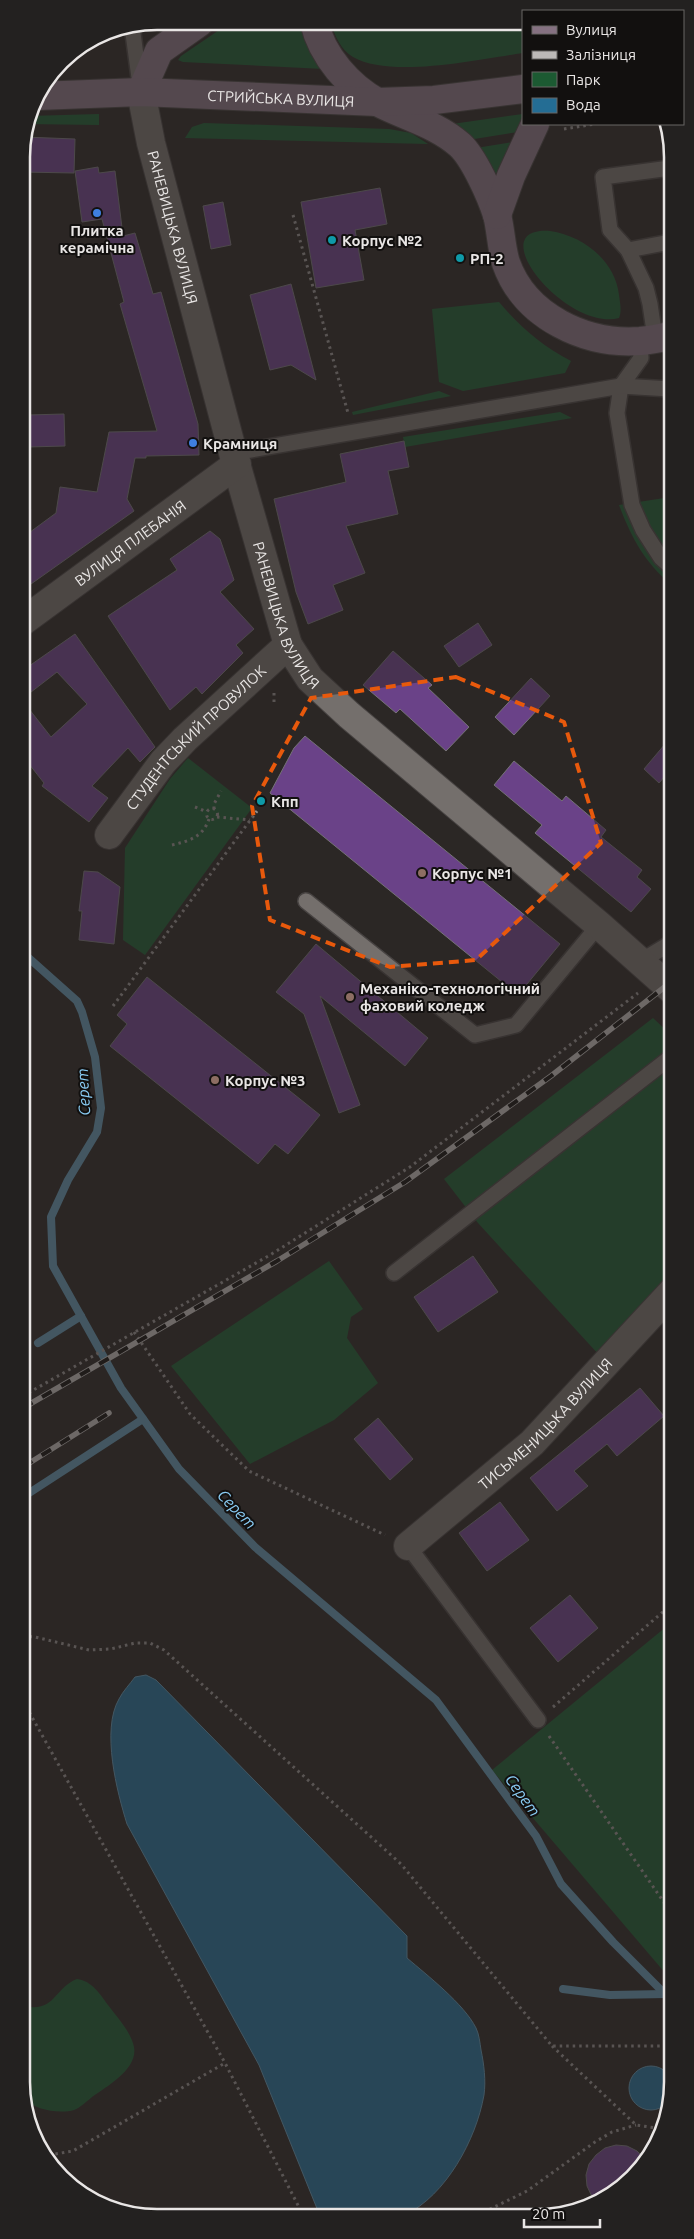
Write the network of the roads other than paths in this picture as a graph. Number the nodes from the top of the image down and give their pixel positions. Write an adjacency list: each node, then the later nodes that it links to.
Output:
1 (189, 30): 5 (street)
2 (317, 30): 7 (street)
3 (133, 32): 5 (lane)
4 (522, 89): 7 (street, СТРИЙСЬКА ВУЛИЦЯ)
5 (140, 92): 6 (street, СТРИЙСЬКА ВУЛИЦЯ); 7 (street, СТРИЙСЬКА ВУЛИЦЯ); 16 (street, РАНЕВИЦЬКА ВУЛИЦЯ)
6 (46, 96)
7 (377, 102): 10 (street)
8 (534, 125): 10 (street)
9 (664, 169): 12 (lane)
10 (497, 215): 13 (street)
11 (664, 243): 12 (lane)
12 (628, 250): 13 (lane)
13 (655, 338): 14 (lane)
14 (621, 386): 15 (lane); 16 (lane); 17 (lane)
15 (664, 389)
16 (235, 458): 18 (street, ВУЛИЦЯ ПЛЕБАНІЯ); 19 (street, РАНЕВИЦЬКА ВУЛИЦЯ)
17 (664, 561)
18 (30, 616)
19 (288, 645): 20 (street, СТУДЕНТСЬКИЙ ПРОВУЛОК); 22 (street, РАНЕВИЦЬКА ВУЛИЦЯ)
20 (109, 835)
21 (306, 901): 22 (lane)
22 (600, 925): 24 (street, РАНЕВИЦЬКА ВУЛИЦЯ)
23 (664, 958): 24 (lane)
24 (656, 976)
25 (664, 1062): 26 (lane)
26 (394, 1272)
27 (664, 1301): 28 (street, ТИСЬМЕНИЦЬКА ВУЛИЦЯ)
28 (408, 1546): 29 (lane)
29 (538, 1720)

